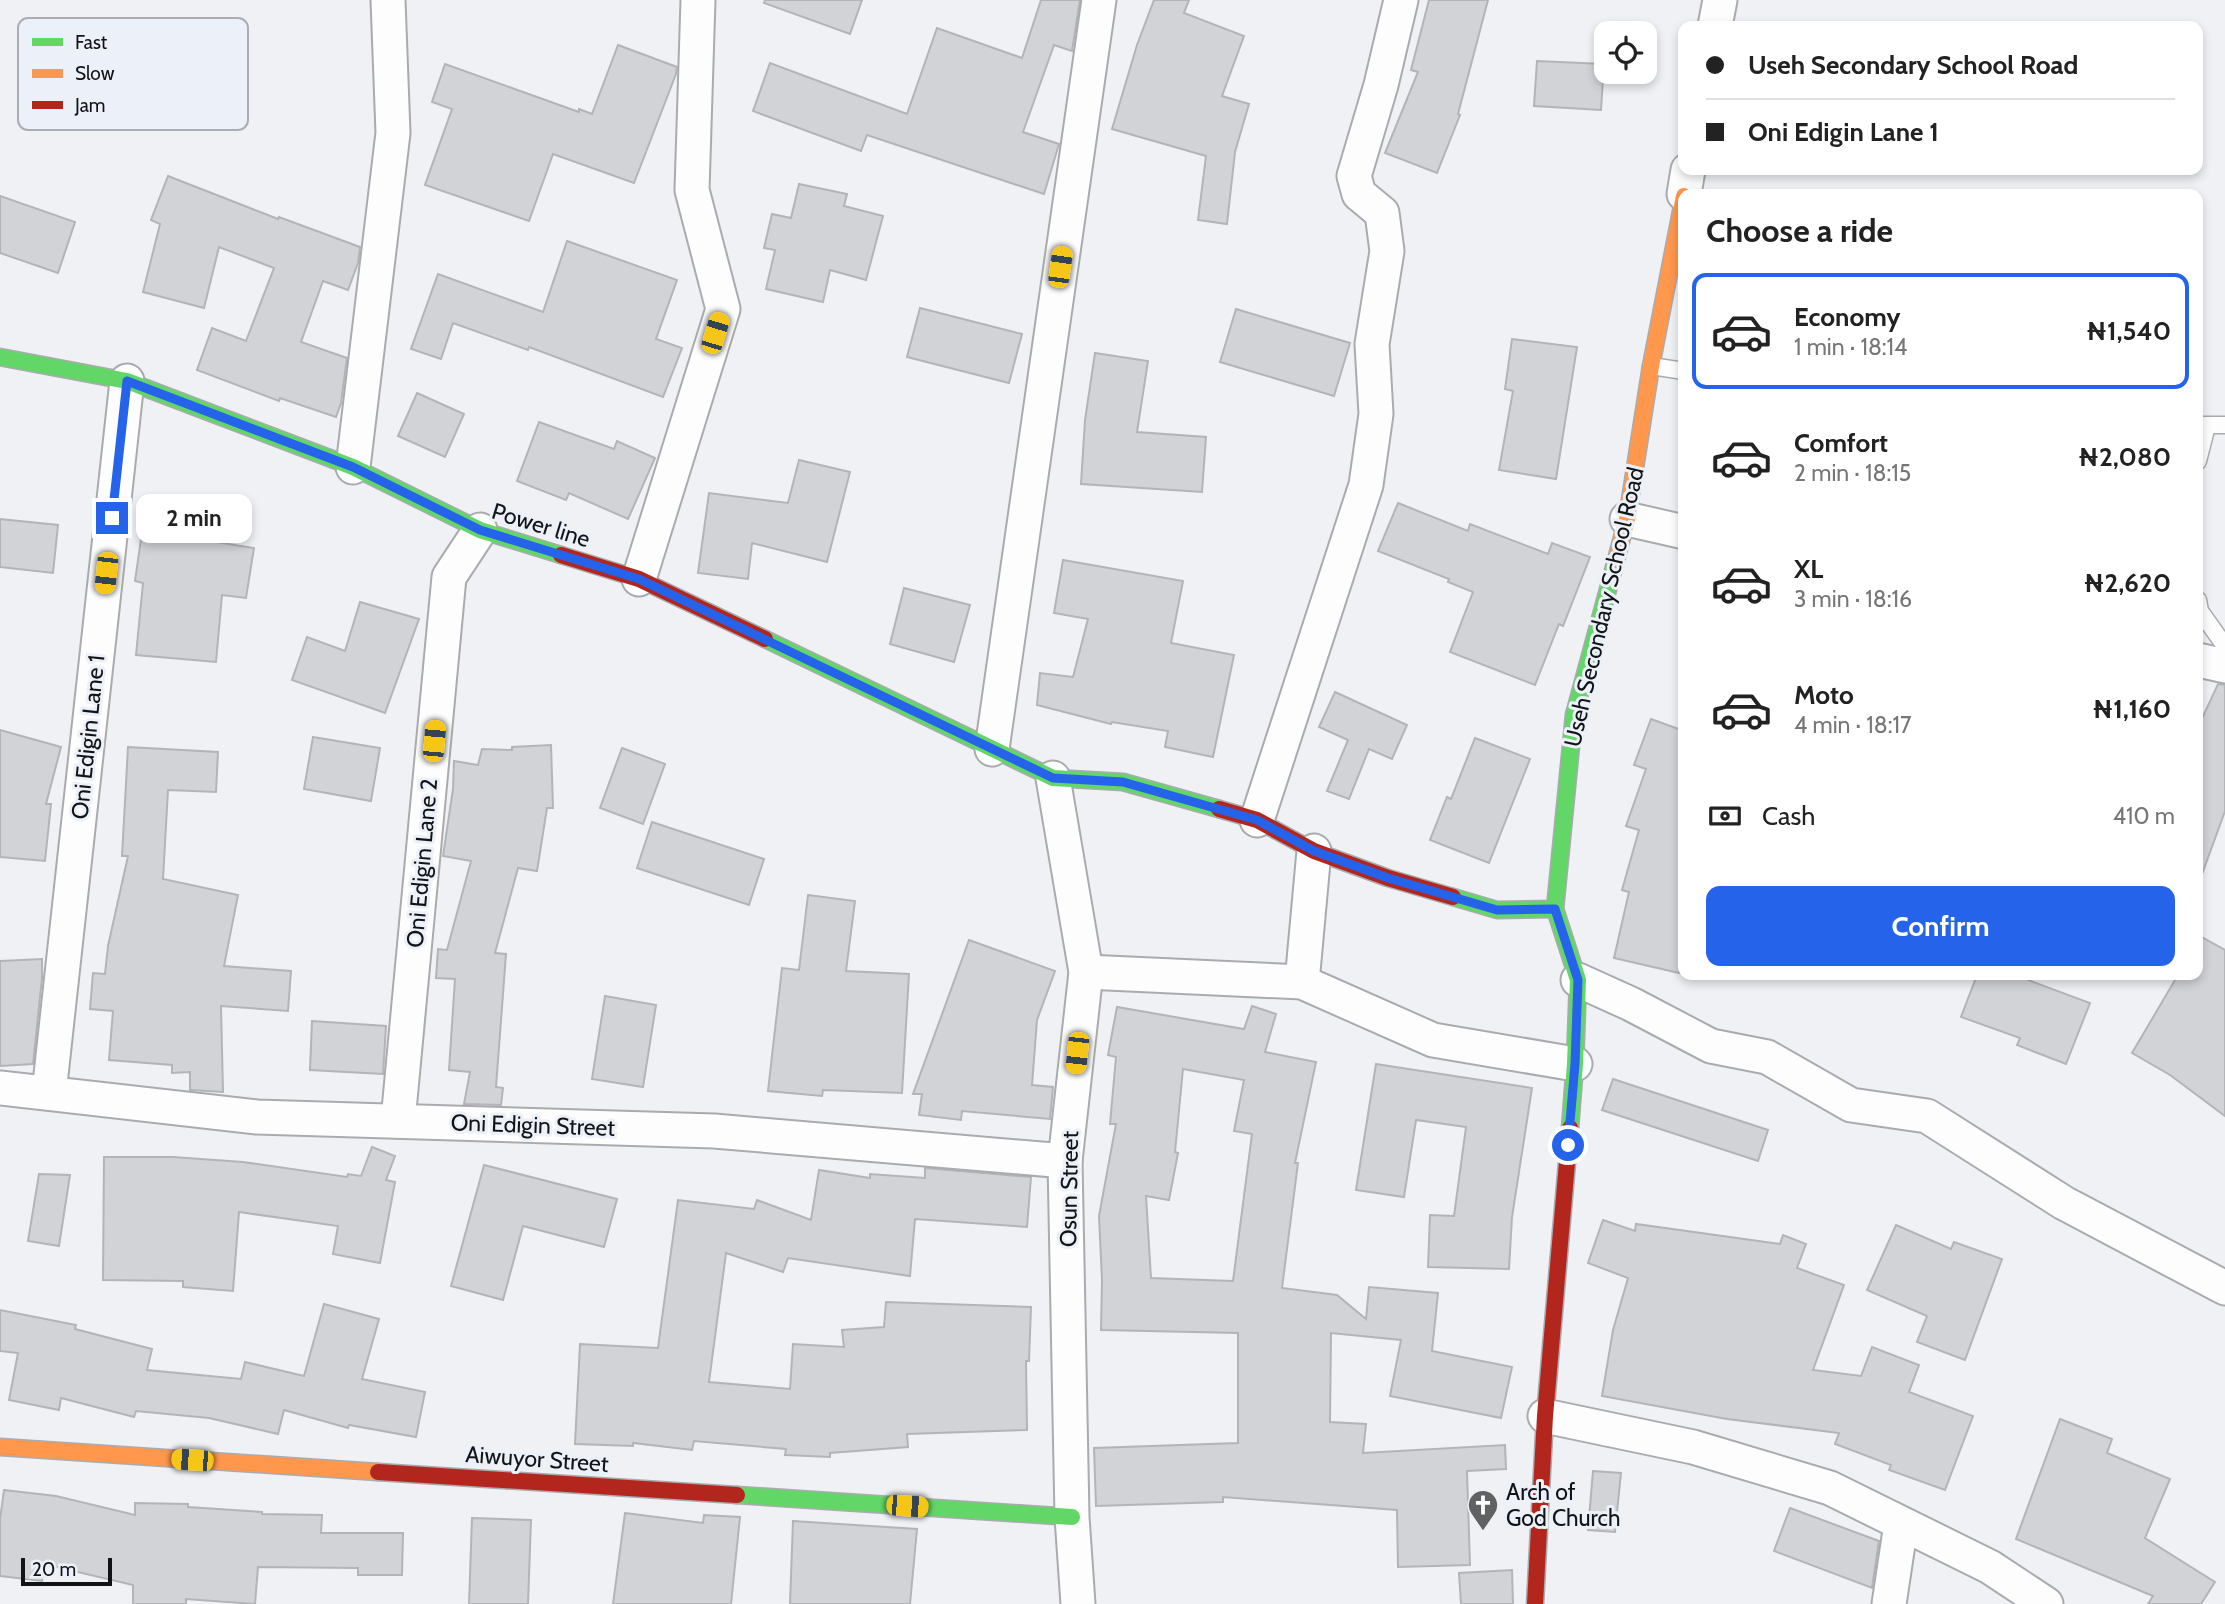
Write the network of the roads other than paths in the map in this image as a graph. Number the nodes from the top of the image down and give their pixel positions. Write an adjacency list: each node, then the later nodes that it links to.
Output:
1 (388, 0): 14 (street)
2 (698, 0): 18 (street)
3 (1098, 0): 23 (street)
4 (1401, 0): 25 (street)
5 (1720, 0): 6 (street)
6 (1716, 21)
7 (1678, 226): 9 (street, Useh Secondary School Road)
8 (0, 357): 11 (street, Power line)
9 (1651, 366): 10 (lane); 15 (street, Useh Secondary School Road)
10 (1678, 370)
11 (127, 381): 14 (street, Power line); 33 (street, Oni Edigin Lane 1)
12 (2225, 425): 13 (lane)
13 (2203, 426)
14 (353, 467): 16 (street, Power line)
15 (1627, 519): 17 (street); 27 (street, Useh Secondary School Road)
16 (480, 530): 18 (street, Power line); 34 (street, Oni Edigin Lane 2)
17 (1678, 531)
18 (639, 579): 23 (street, Power line)
19 (2203, 615): 20 (lane)
20 (2225, 646)
21 (2203, 661): 22 (street)
22 (2225, 666)
23 (992, 749): 24 (street, Power line)
24 (1053, 778): 25 (street); 28 (street, Osun Street)
25 (1257, 820): 26 (street)
26 (1314, 851): 27 (street); 30 (street)
27 (1555, 909): 29 (street, Useh Secondary School Road)
28 (1086, 972): 30 (street); 35 (street, Osun Street)
29 (1578, 980): 31 (street, Useh Secondary School Road); 36 (street)
30 (1302, 982): 31 (street)
31 (1575, 1064): 37 (street, Useh Secondary School Road)
32 (0, 1088): 33 (street, Oni Edigin Street)
33 (50, 1093): 34 (street, Oni Edigin Street)
34 (398, 1122): 35 (street, Oni Edigin Street)
35 (1065, 1161): 39 (street, Osun Street)
36 (2225, 1288)
37 (1545, 1416): 40 (street); 42 (street, Useh Secondary School Road)
38 (0, 1447): 39 (street, Aiwuyor Street)
39 (1072, 1517): 41 (street, Osun Street)
40 (1901, 1524): 43 (street); 44 (street)
41 (1078, 1604)
42 (1535, 1604)
43 (1889, 1604)
44 (2046, 1604)

